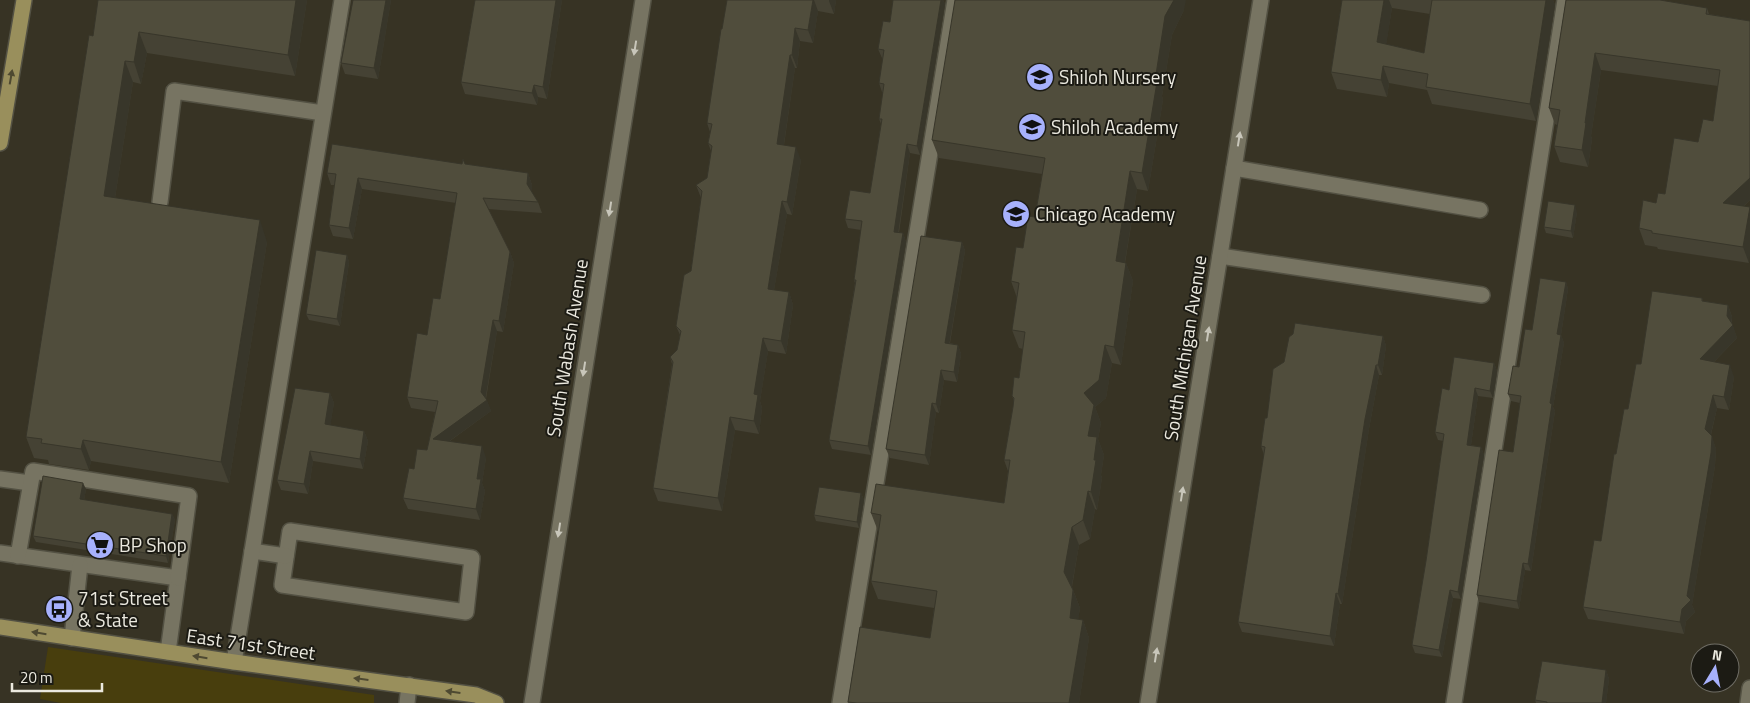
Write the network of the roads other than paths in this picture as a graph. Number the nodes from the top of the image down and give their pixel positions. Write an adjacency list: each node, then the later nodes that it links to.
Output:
1 (24, 0): 8 (main road, one-way to 1)
2 (342, 0): 7 (street)
3 (642, 0): 30 (street, South Wabash Avenue, one-way to 30)
4 (955, 0): 31 (street)
5 (1261, 0): 9 (street, South Michigan Avenue, one-way to 5)
6 (1565, 0): 33 (street)
7 (323, 113): 10 (street); 16 (street)
8 (0, 143)
9 (1234, 168): 11 (street); 12 (street, South Michigan Avenue)
10 (160, 202)
11 (1480, 210)
12 (1220, 256): 13 (street); 32 (street, South Michigan Avenue, one-way to 12)
13 (1482, 294)
14 (0, 479): 15 (street)
15 (30, 484): 18 (street); 21 (street)
16 (252, 551): 19 (street); 25 (street)
17 (0, 553): 18 (street)
18 (18, 556): 20 (street)
19 (286, 556): 19 (street)
20 (80, 565): 21 (street); 23 (street)
21 (178, 578): 24 (street)
22 (0, 627): 23 (main road, East 71st Street, one-way to 22)
23 (72, 638): 24 (main road, East 71st Street)
24 (168, 652): 25 (main road, East 71st Street, one-way to 24)
25 (234, 662): 26 (main road, East 71st Street, one-way to 25)
26 (409, 685): 28 (street); 29 (main road, East 71st Street, one-way to 26)
27 (1750, 688): 34 (street)
28 (407, 703)
29 (496, 703)
30 (532, 703)
31 (840, 703)
32 (1148, 703)
33 (1454, 703)
34 (1748, 703)

